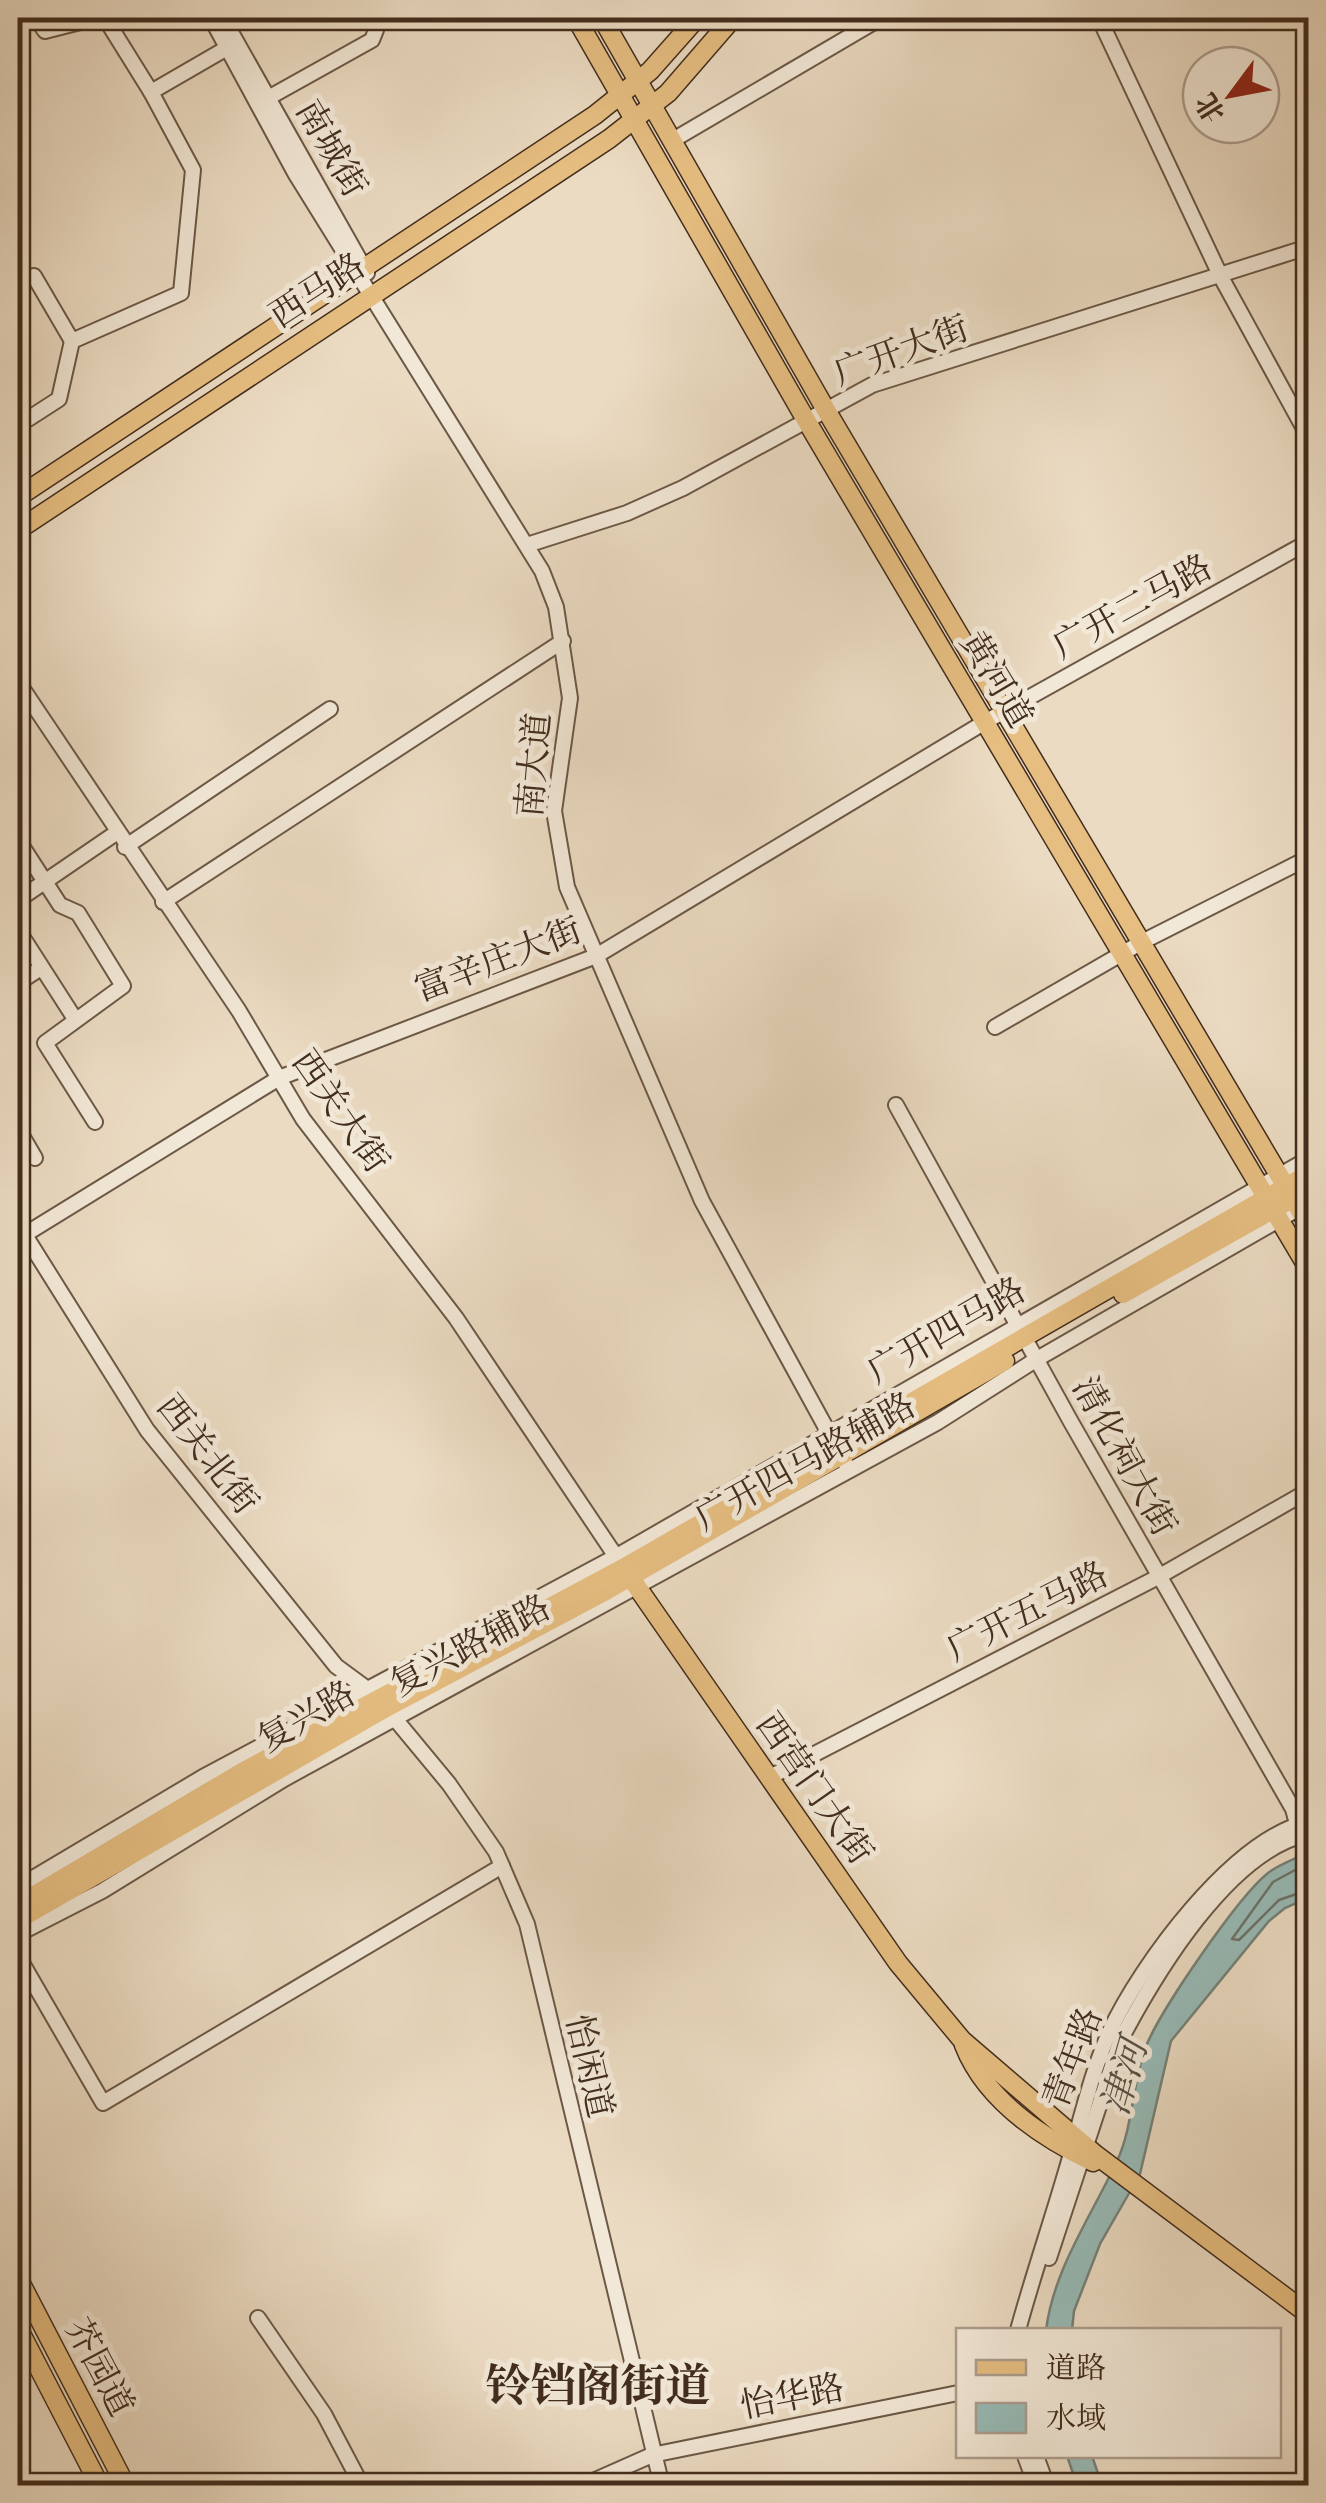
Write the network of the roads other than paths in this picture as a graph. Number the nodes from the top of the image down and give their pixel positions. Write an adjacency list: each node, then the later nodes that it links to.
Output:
1 (36, 18): 2 (street)
2 (96, 18)
3 (104, 18): 15 (street)
4 (211, 18): 13 (street, 南城街)
5 (224, 18): 17 (street, 南城街)
6 (369, 18): 17 (street)
7 (576, 18): 16 (main road, 黄河道)
8 (602, 18): 14 (main road, 黄河道)
9 (697, 18): 14 (main road, 西马路)
10 (732, 18): 18 (main road, 西马路)
11 (881, 18): 20 (street)
12 (1099, 18): 24 (street)
13 (227, 48): 15 (street); 22 (street, 南城街)
14 (639, 81): 16 (main road, 西马路); 18 (main road, 黄河道)
15 (151, 92): 26 (street)
16 (620, 96): 19 (main road, 黄河道); 22 (main road, 西马路)
17 (268, 98): 22 (street, 南城街)
18 (654, 106): 19 (main road, 西马路); 20 (main road, 黄河道)
19 (634, 121): 25 (main road, 西马路); 29 (main road, 黄河道)
20 (673, 140): 28 (main road, 黄河道)
21 (1308, 247): 24 (street, 广开大街)
22 (361, 270): 25 (street, 南城街); 31 (main road, 西马路)
23 (34, 276): 26 (street)
24 (1222, 277): 28 (street, 广开大街); 30 (street)
25 (373, 293): 32 (main road, 西马路); 34 (street, 南大道)
26 (72, 341): 27 (street)
27 (18, 402)
28 (826, 410): 29 (street, 广开大街); 38 (main road, 黄河道)
29 (806, 420): 34 (street, 广开大街); 39 (main road, 黄河道)
30 (1308, 436)
31 (18, 497)
32 (18, 530)
33 (1308, 542): 38 (street, 广开二马路)
34 (530, 544): 35 (street, 南大道)
35 (564, 641): 46 (street); 50 (street, 南大道)
36 (18, 682): 41 (street, 西关大街)
37 (330, 710): 42 (street)
38 (1006, 711): 39 (street, 广开二马路); 48 (main road, 黄河道)
39 (985, 722): 49 (main road, 黄河道); 50 (street, 富辛庄大街)
40 (18, 818): 44 (street)
41 (116, 833): 42 (street, 西关大街); 44 (street)
42 (125, 847): 46 (street, 西关大街)
43 (1308, 858): 48 (street)
44 (45, 882): 45 (street); 53 (street)
45 (18, 900)
46 (163, 902): 55 (street, 西关大街)
47 (18, 930): 51 (street)
48 (1142, 942): 49 (street); 62 (main road, 黄河道)
49 (1123, 953): 54 (street); 63 (main road, 黄河道)
50 (596, 956): 55 (street, 富辛庄大街); 67 (street, 南大道)
51 (41, 968): 52 (street); 53 (street)
52 (18, 983)
53 (75, 1020): 57 (street)
54 (995, 1027)
55 (279, 1078): 64 (street, 富辛庄大街); 69 (street, 西关大街)
56 (896, 1105): 66 (street, 清化祠大街)
57 (94, 1122)
58 (18, 1129): 59 (street)
59 (35, 1158)
60 (1308, 1159): 62 (street, 广开四马路)
61 (1308, 1174): 62 (main road, 广开四马路)
62 (1297, 1198): 63 (main road, 广开四马路); 63 (street, 广开四马路辅路)
63 (1269, 1203): 65 (main road, 黄河道); 66 (main road, 广开四马路); 66 (street, 广开四马路辅路)
64 (21, 1230): 71 (street, 西关北街)
65 (1308, 1268)
66 (1028, 1342): 67 (main road, 广开四马路); 67 (street, 广开四马路辅路); 70 (street, 清化祠大街)
67 (839, 1451): 69 (main road, 广开四马路); 69 (street, 广开四马路辅路)
68 (1308, 1490): 70 (street, 广开五马路)
69 (627, 1572): 71 (street, 复兴路辅路); 71 (street, 复兴路辅路); 71 (main road, 复兴路); 72 (main road, 西营门大街)
70 (1158, 1578): 72 (street, 广开五马路); 73 (street, 清化祠大街)
71 (382, 1704): 74 (street, 怡闲道); 75 (street, 复兴路辅路); 76 (main road, 复兴路); 77 (main road, 复兴路); 78 (street, 复兴路辅路)
72 (768, 1778): 80 (main road, 西营门大街)
73 (1304, 1829): 80 (street, 青年路)
74 (502, 1866): 79 (street); 90 (street, 怡闲道)
75 (18, 1888)
76 (18, 1905)
77 (18, 1920)
78 (18, 1934)
79 (18, 1956)
80 (1084, 2152): 81 (main road, 西营门大街); 87 (street, 青年路); 88 (street, 青年路)
81 (1140, 2192): 83 (main road); 85 (main road)
82 (18, 2278): 94 (main road, 芥园道)
83 (1308, 2314)
84 (258, 2318): 95 (street)
85 (1308, 2324)
86 (18, 2328): 93 (main road, 芥园道)
87 (1019, 2328)
88 (1027, 2328)
89 (956, 2393): 90 (street, 怡华路)
90 (652, 2455): 96 (street, 怡华路); 97 (street, 怡闲道)
91 (1026, 2458): 98 (street)
92 (1037, 2458): 99 (street)
93 (100, 2486)
94 (126, 2486)
95 (362, 2486)
96 (582, 2486)
97 (662, 2486)
98 (1036, 2486)
99 (1047, 2486)

